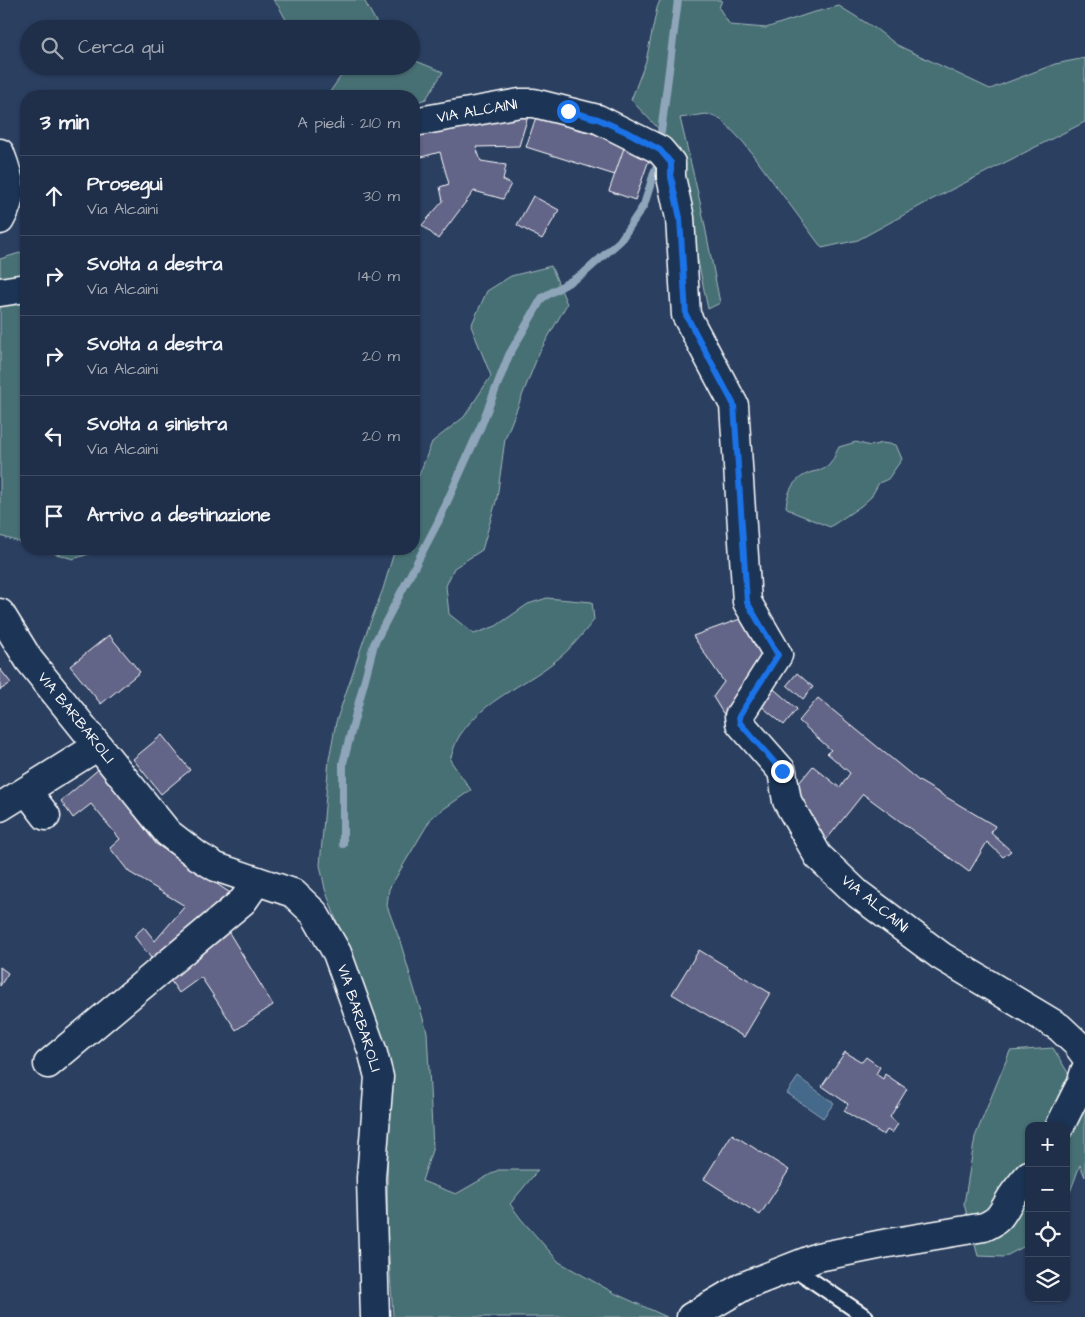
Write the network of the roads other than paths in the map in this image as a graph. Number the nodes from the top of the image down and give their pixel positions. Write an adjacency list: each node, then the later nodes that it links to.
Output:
1 (420, 121): 7 (street, VIA ALCAINI)
2 (0, 153): 3 (street)
3 (0, 220)
4 (20, 289): 5 (street)
5 (0, 292)
6 (0, 613): 9 (street, VIA BARBAROLI)
7 (739, 716): 8 (street); 14 (street, VIA ALCAINI)
8 (779, 739)
9 (98, 746): 10 (street); 13 (street, VIA BARBAROLI)
10 (27, 791): 11 (street); 12 (street)
11 (0, 807)
12 (46, 816)
13 (257, 881): 15 (street); 20 (street, VIA BARBAROLI)
14 (1085, 1055)
15 (48, 1064)
16 (1085, 1071): 17 (street)
17 (1062, 1122)
18 (1025, 1180): 19 (street)
19 (792, 1267): 21 (street); 22 (lane)
20 (375, 1317)
21 (691, 1317)
22 (866, 1317)

